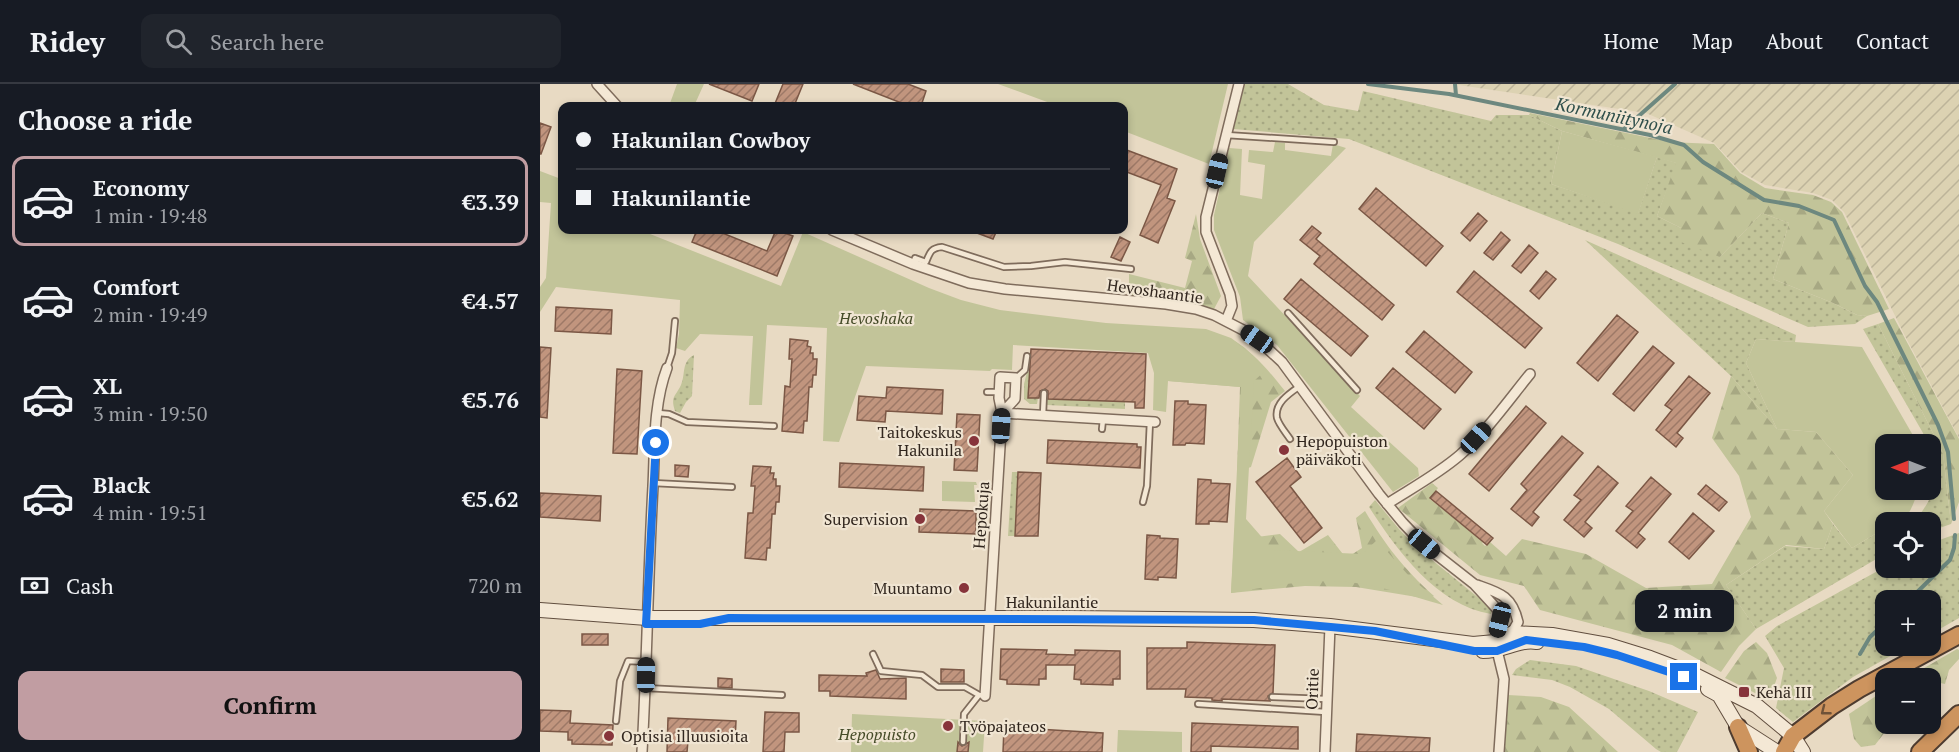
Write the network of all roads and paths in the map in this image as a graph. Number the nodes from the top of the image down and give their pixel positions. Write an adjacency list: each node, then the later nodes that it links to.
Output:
1 (597, 84): 3 (street)
2 (1239, 84): 4 (street)
3 (613, 102)
4 (1225, 135): 5 (lane); 11 (street)
5 (1334, 142)
6 (842, 234): 7 (street, Hevoshaantie)
7 (913, 264): 8 (lane); 11 (street, Hevoshaantie)
8 (1131, 269)
9 (1288, 313): 17 (lane)
10 (675, 321): 13 (lane)
11 (1226, 321): 16 (street, Hevoshaantie)
12 (1027, 356): 15 (lane)
13 (666, 368): 21 (street)
14 (1530, 374): 34 (street)
15 (1016, 378): 19 (street); 22 (street, Hepokuja)
16 (1300, 386): 30 (lane); 34 (street, Hevoshaantie)
17 (1357, 390)
18 (987, 392): 19 (lane)
19 (999, 392): 22 (street, Hepokuja)
20 (1044, 393): 23 (lane)
21 (658, 413): 26 (lane); 31 (street)
22 (1002, 413): 23 (street); 38 (street, Hepokuja)
23 (1043, 415): 24 (street)
24 (1103, 419): 25 (street); 28 (lane)
25 (1152, 421): 33 (lane)
26 (746, 424): 27 (lane); 29 (lane)
27 (774, 426)
28 (1102, 429)
29 (745, 433)
30 (1290, 440)
31 (653, 483): 32 (lane); 39 (street)
32 (732, 487)
33 (1143, 502)
34 (1387, 504): 35 (street, Hevoshaantie)
35 (1474, 584): 41 (street, Hevoshaantie); 43 (street, Hevoshaantie)
36 (540, 610): 39 (main road, Hakunilantie)
37 (540, 615): 39 (main road, Hakunilantie)
38 (990, 619): 39 (main road, Hakunilantie); 40 (main road, Hakunilantie); 48 (street, Hepokuja)
39 (646, 621): 45 (street)
40 (1330, 626): 43 (main road, Hakunilantie); 50 (street, Oritie)
41 (1513, 633): 43 (main road, Hakunilantie); 56 (main road, Hakunilantie)
42 (1959, 635): 56 (highway, one-way to 56)
43 (1496, 646): 55 (main road, Hakunilantie); 60 (street, Hevoshaantie)
44 (873, 654): 48 (lane)
45 (646, 662): 46 (street); 54 (lane)
46 (645, 688): 47 (lane); 58 (street)
47 (782, 695)
48 (982, 695): 57 (lane)
49 (1272, 697): 50 (lane)
50 (1326, 699): 52 (street, Oritie)
51 (1198, 704): 52 (lane)
52 (1326, 712): 59 (street, Oritie)
53 (1959, 714): 65 (highway)
54 (616, 721)
55 (1738, 727): 61 (highway); 62 (main road, Hakunilantie)
56 (1793, 736): 63 (highway); 64 (main road, Hakunilantie)
57 (963, 742)
58 (642, 752)
59 (1325, 752)
60 (1499, 752)
61 (1749, 752)
62 (1777, 752)
63 (1784, 752)
64 (1803, 752)
65 (1920, 752)

